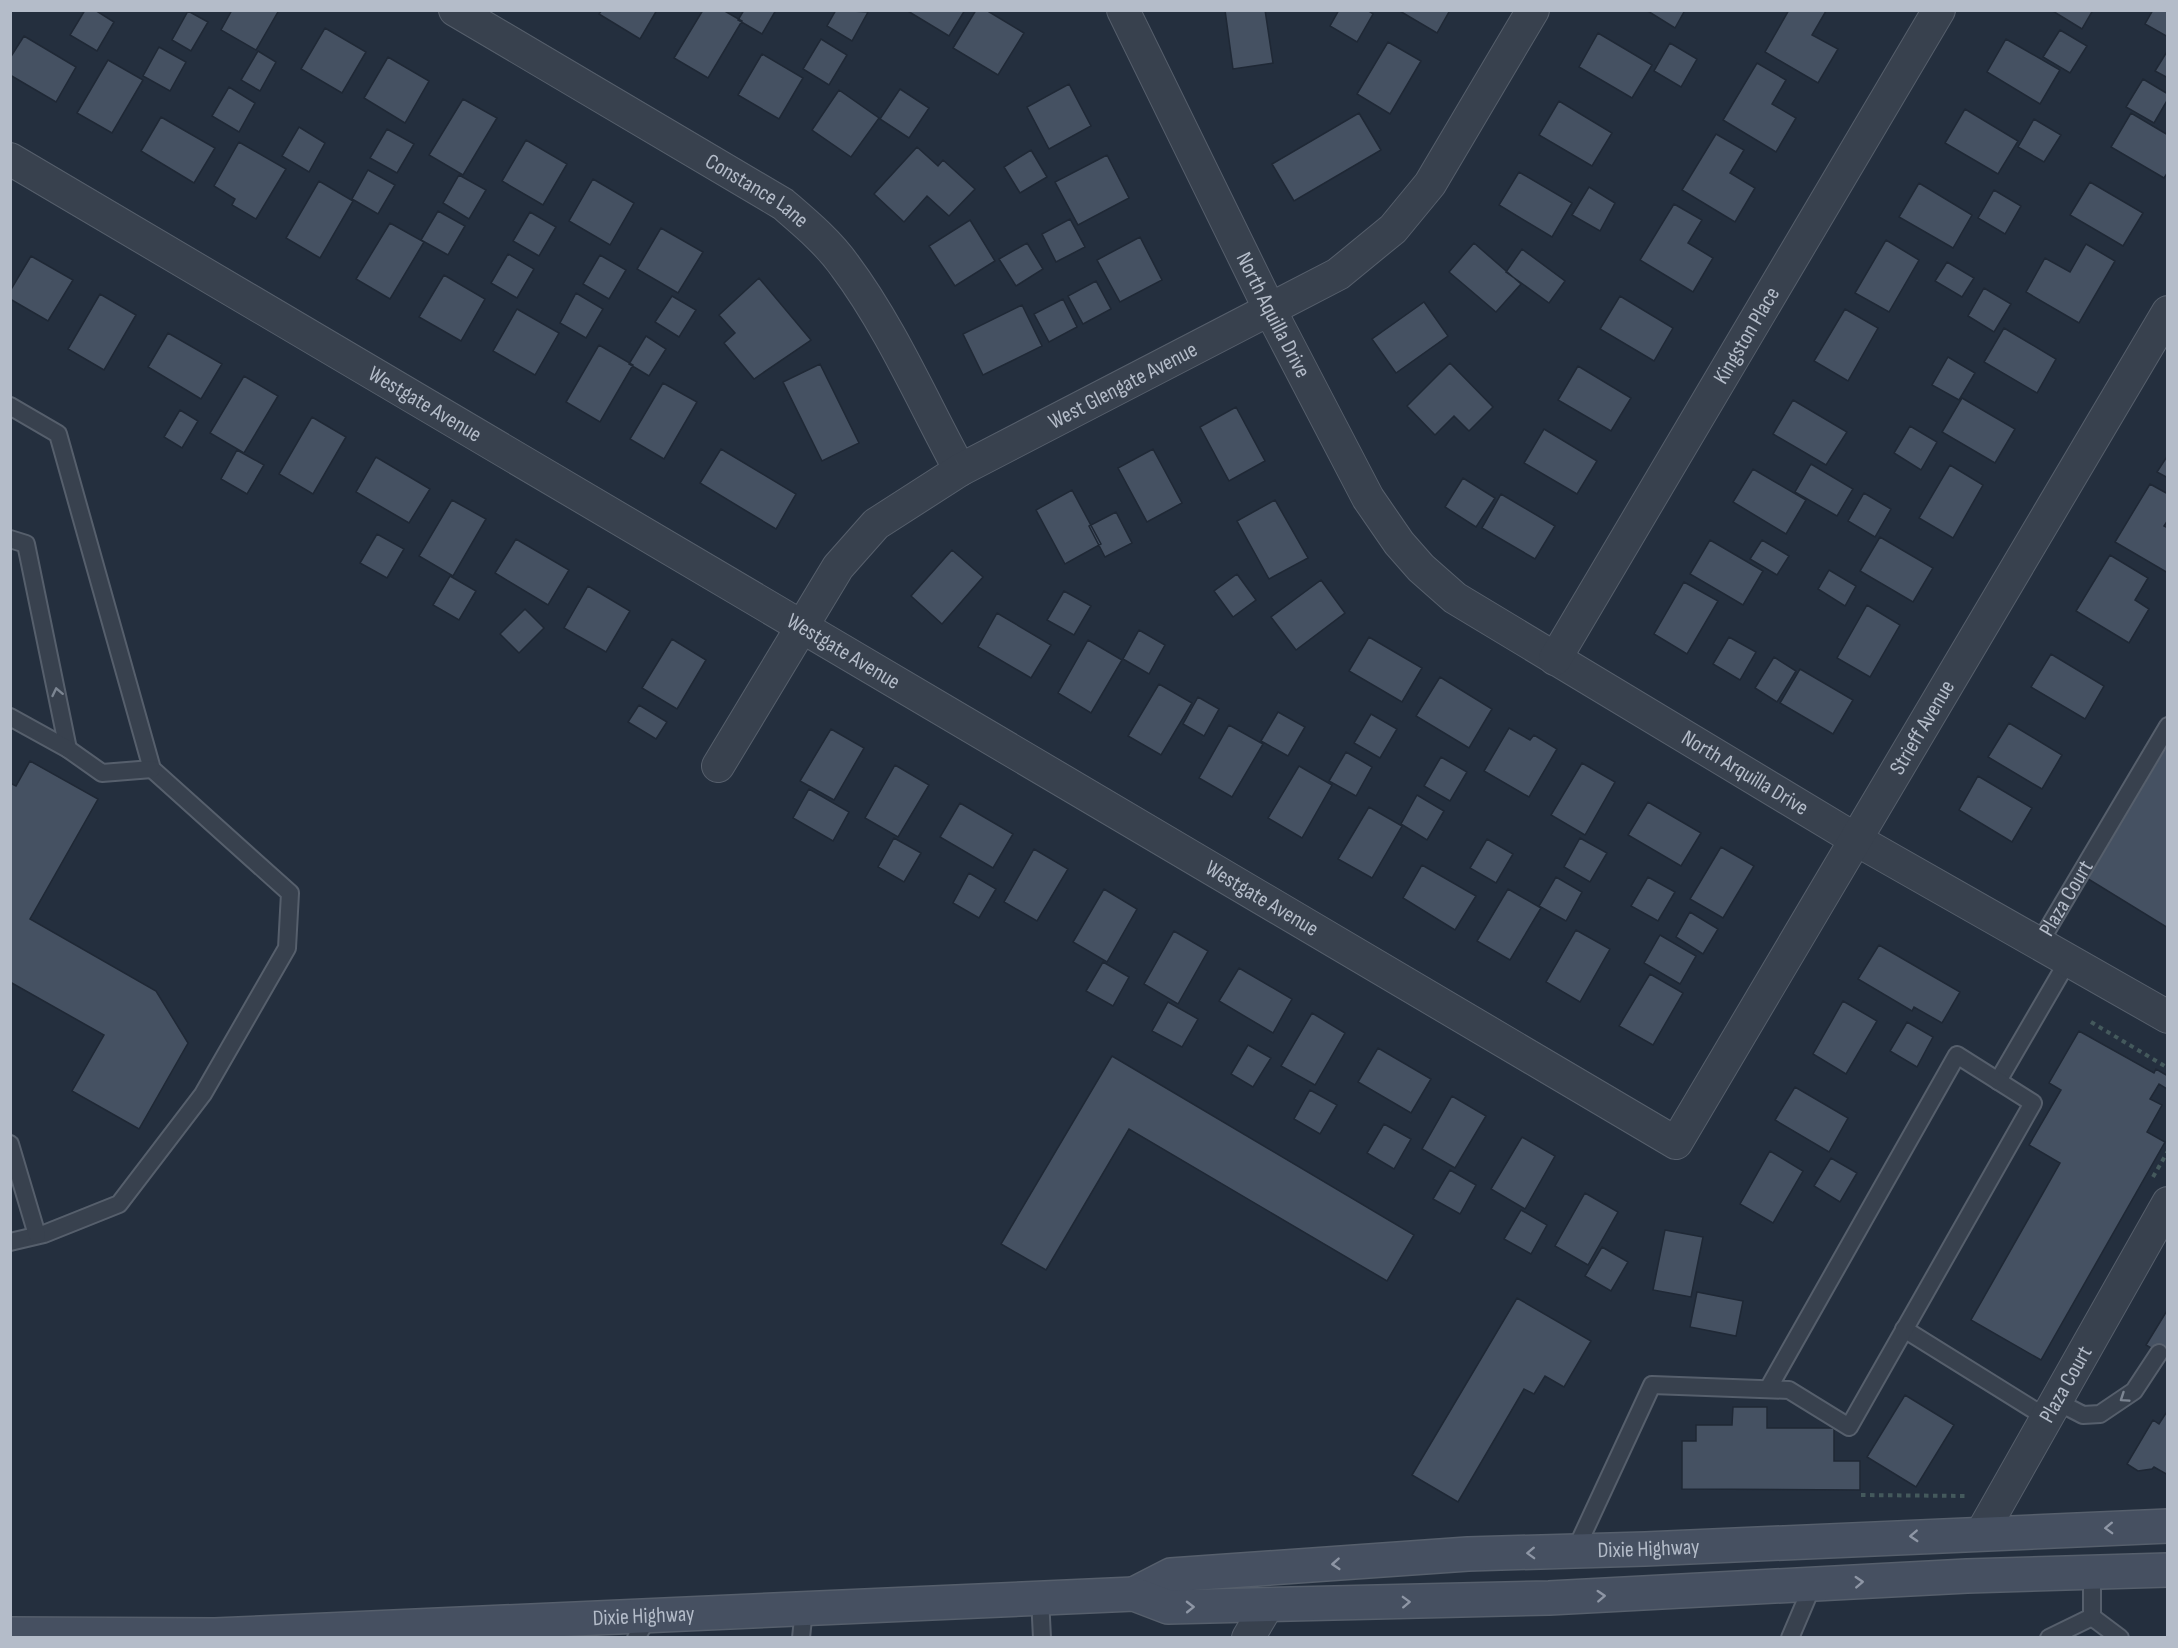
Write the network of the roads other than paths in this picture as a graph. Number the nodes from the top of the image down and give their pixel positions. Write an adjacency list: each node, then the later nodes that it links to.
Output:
1 (455, 10): 9 (street, Constance Lane)
2 (1123, 10): 6 (street, North Aquilla Drive)
3 (1533, 10): 6 (street, West Glengate Avenue)
4 (1939, 10): 13 (street, Kingston Place)
5 (10, 159): 12 (street, Westgate Avenue)
6 (1269, 308): 9 (street, West Glengate Avenue); 11 (street, North Aquilla Drive)
7 (2168, 312): 19 (street, Strieff Avenue)
8 (10, 406): 18 (lane)
9 (960, 470): 12 (street, West Glengate Avenue)
10 (10, 539): 16 (lane, one-way to 10)
11 (1455, 598): 13 (street, North Arquilla Drive)
12 (803, 627): 17 (street, West Glengate Avenue); 24 (street, Westgate Avenue)
13 (1555, 659): 19 (street, North Arquilla Drive)
14 (10, 717): 16 (lane)
15 (2168, 726): 20 (lane, Plaza Court)
16 (68, 749): 18 (lane)
17 (718, 766)
18 (152, 769): 27 (lane)
19 (1855, 839): 20 (street, North Arquilla Drive); 24 (street, Strieff Avenue)
20 (2040, 942): 21 (street, Plaza Court)
21 (2069, 959): 22 (street, Plaza Court); 23 (lane)
22 (2168, 1017)
23 (1998, 1081): 29 (lane); 31 (lane)
24 (1676, 1143)
25 (10, 1144): 27 (lane)
26 (2168, 1203): 32 (street, Plaza Court)
27 (37, 1235): 28 (lane)
28 (10, 1242)
29 (1904, 1329): 31 (lane); 32 (lane)
30 (2159, 1353): 32 (lane, one-way to 32)
31 (1768, 1389): 35 (lane)
32 (2051, 1409): 34 (street, Plaza Court)
33 (2168, 1526): 34 (main road, Dixie Highway, one-way to 34)
34 (1981, 1534): 35 (main road, Dixie Highway, one-way to 35)
35 (1575, 1551): 41 (main road, Dixie Highway, one-way to 41)
36 (2130, 1569): 37 (main road, Dixie Highway); 38 (main road, Dixie Highway); 40 (main road)
37 (2168, 1570)
38 (2092, 1571): 39 (main road, Dixie Highway, one-way to 38); 44 (lane)
39 (1812, 1584): 43 (main road, Dixie Highway, one-way to 39); 51 (lane)
40 (2168, 1593)
41 (1134, 1594): 42 (main road, Dixie Highway); 43 (main road, Dixie Highway, one-way to 43)
42 (1040, 1598): 45 (main road, Dixie Highway); 49 (lane)
43 (1267, 1606): 50 (street)
44 (2092, 1617): 52 (lane); 53 (lane)
45 (803, 1623): 46 (main road, Dixie Highway)
46 (642, 1627): 48 (main road, Dixie Highway)
47 (11, 1635): 48 (main road, Dixie Highway)
48 (214, 1636)
49 (1042, 1638)
50 (1248, 1638)
51 (1790, 1638)
52 (2049, 1638)
53 (2120, 1638)

